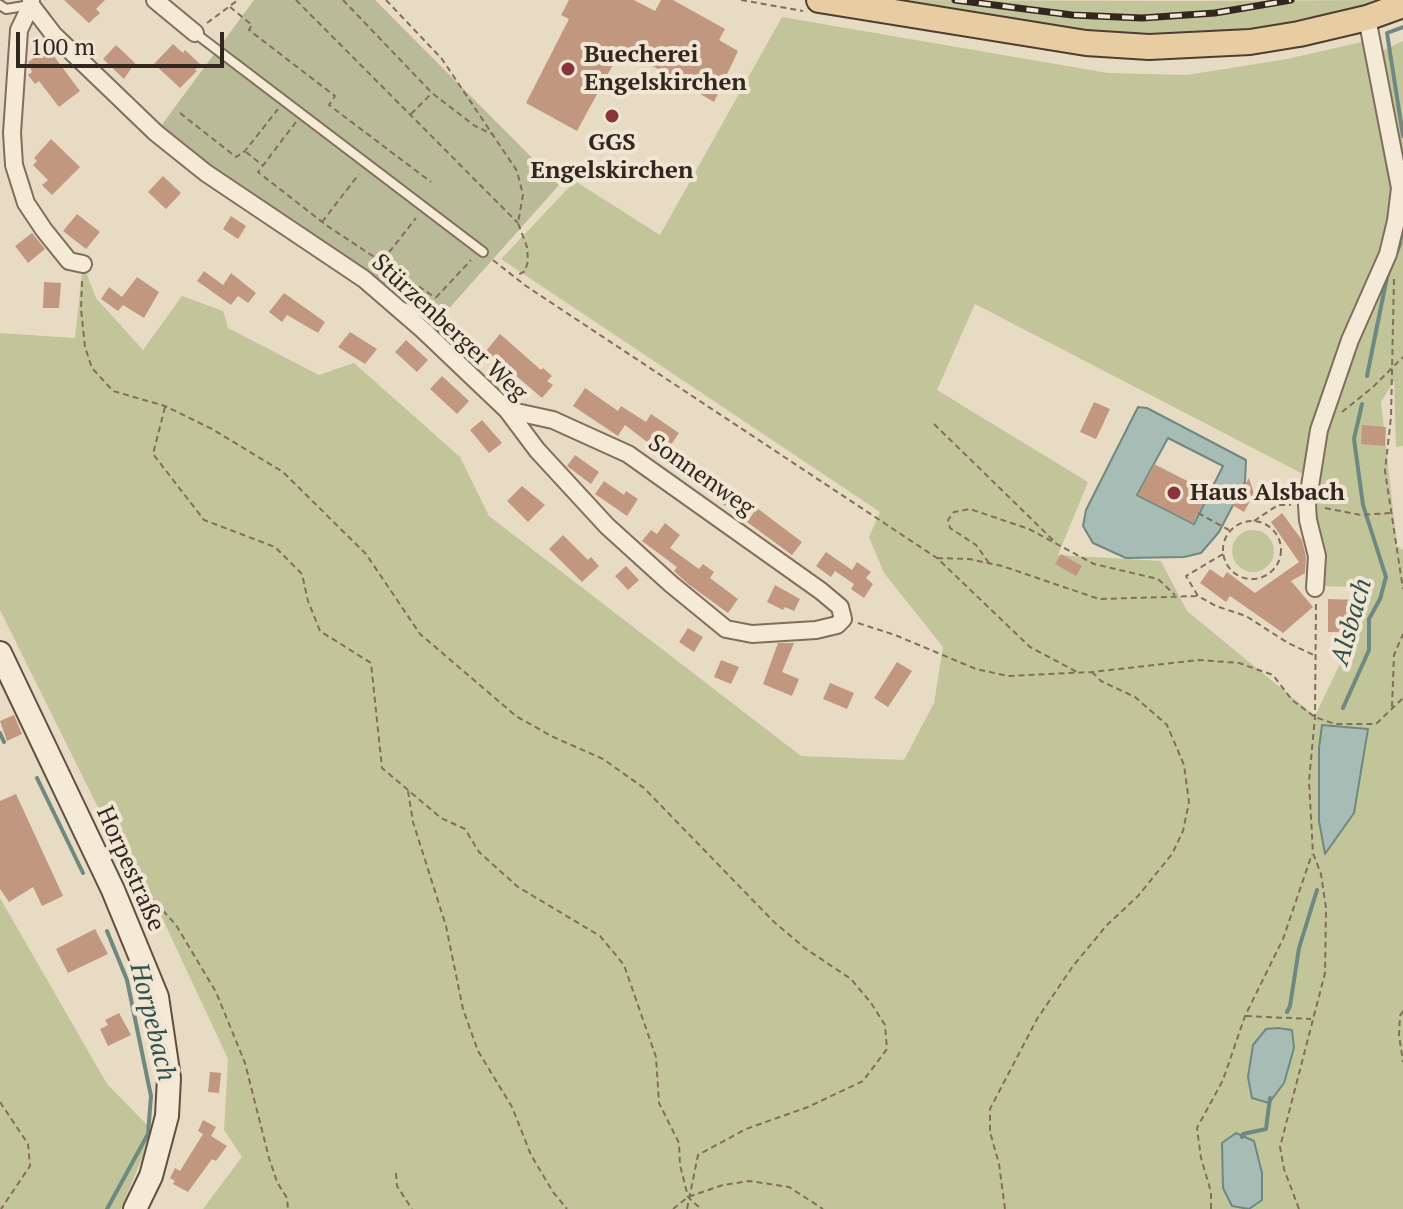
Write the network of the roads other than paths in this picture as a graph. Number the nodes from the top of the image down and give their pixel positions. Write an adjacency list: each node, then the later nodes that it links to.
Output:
1 (155, 0): 7 (street)
2 (819, 0): 6 (main road)
3 (31, 2): 4 (lane); 9 (street); 10 (street, Stürzenberger Weg)
4 (0, 5)
5 (1403, 5): 6 (main road)
6 (1367, 18): 13 (street)
7 (195, 33): 8 (lane)
8 (482, 251)
9 (83, 264)
10 (394, 304): 11 (lane); 12 (street, Stürzenberger Weg)
11 (441, 327)
12 (507, 410): 14 (street, Sonnenweg); 14 (street, Stürzenberger Weg)
13 (1315, 588)
14 (843, 619)
15 (0, 653): 16 (street, Horpestraße)
16 (135, 1209)

